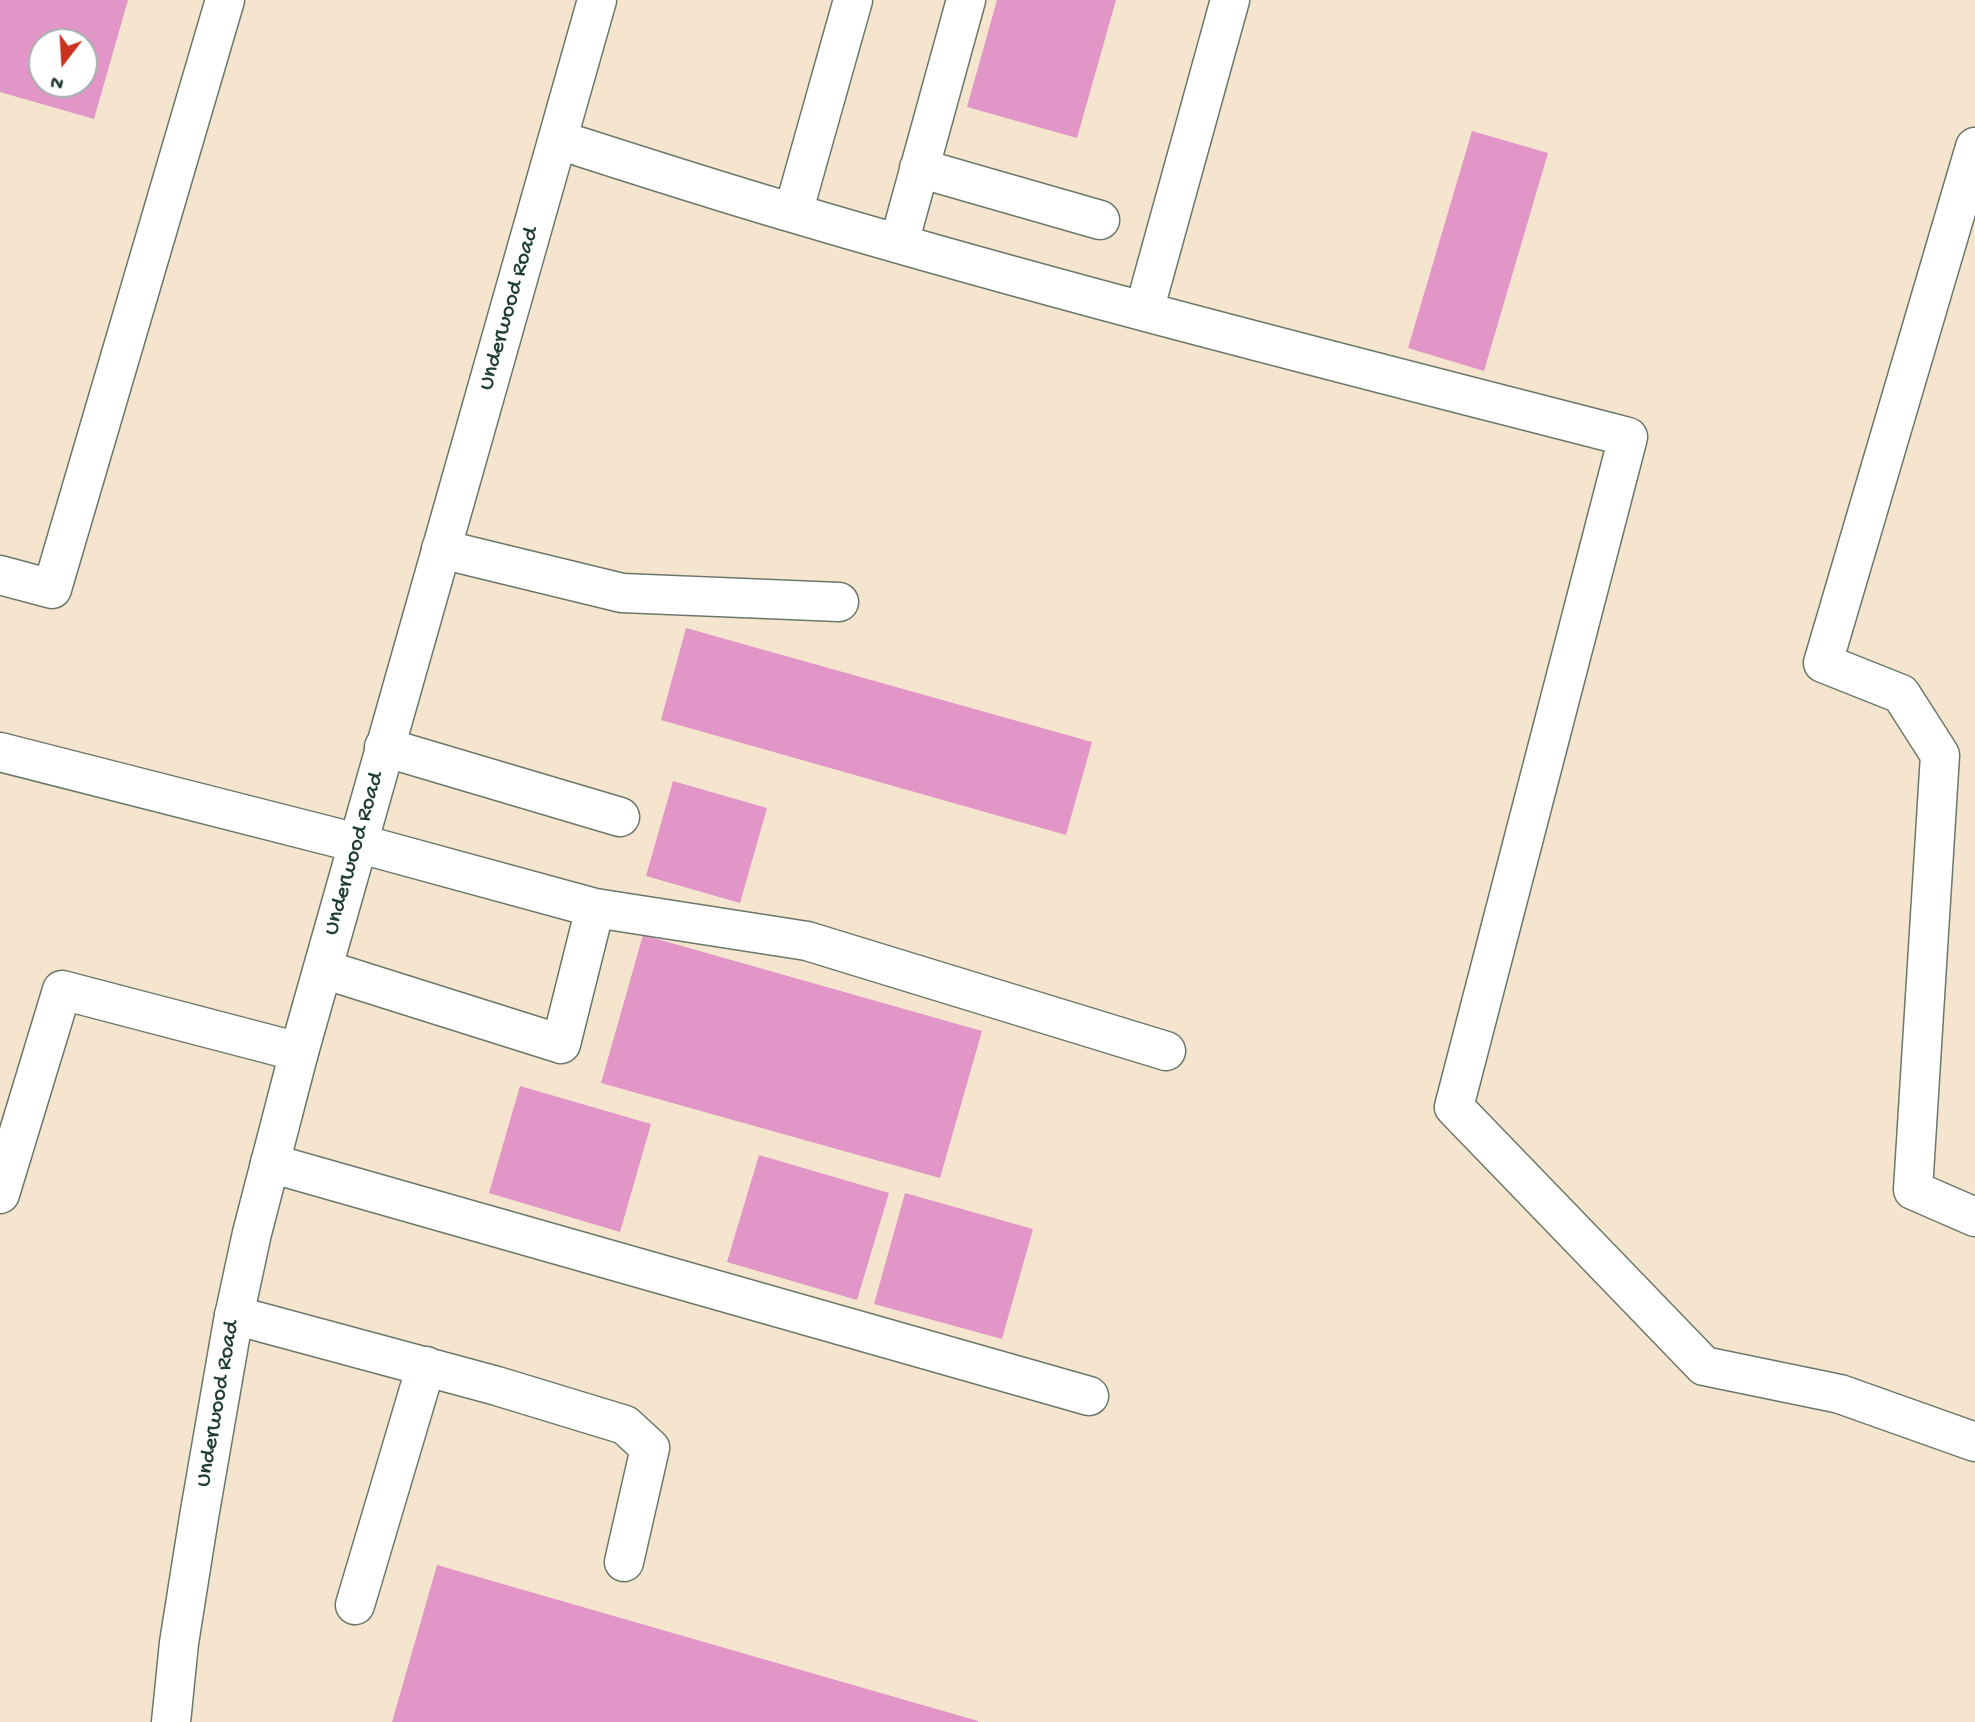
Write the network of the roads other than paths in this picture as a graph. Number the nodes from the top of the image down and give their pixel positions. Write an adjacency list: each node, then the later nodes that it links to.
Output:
1 (225, 0): 14 (main road)
2 (597, 0): 6 (main road, Underwood Road)
3 (853, 0): 9 (main road)
4 (966, 0): 8 (main road)
5 (1230, 0): 12 (main road)
6 (559, 140): 9 (main road); 13 (main road, Underwood Road)
7 (1975, 147): 26 (main road)
8 (919, 168): 10 (main road); 11 (main road)
9 (793, 213): 11 (main road)
10 (1100, 220)
11 (899, 243): 12 (main road)
12 (1144, 311): 30 (main road)
13 (441, 549): 15 (main road); 16 (main road, Underwood Road)
14 (0, 575)
15 (839, 601)
16 (384, 747): 18 (main road); 19 (main road, Underwood Road)
17 (0, 752): 19 (main road)
18 (620, 817)
19 (357, 844): 20 (main road); 21 (main road, Underwood Road)
20 (595, 908): 21 (main road); 22 (main road)
21 (323, 969): 23 (main road, Underwood Road)
22 (1166, 1051)
23 (299, 1052): 24 (main road, Underwood Road); 25 (main road)
24 (270, 1163): 27 (main road, Underwood Road); 29 (main road)
25 (0, 1194)
26 (1975, 1217)
27 (234, 1315): 28 (main road); 33 (main road, Underwood Road)
28 (426, 1366): 31 (main road); 32 (main road)
29 (1089, 1396)
30 (1975, 1442)
31 (624, 1562)
32 (355, 1605)
33 (171, 1722)

